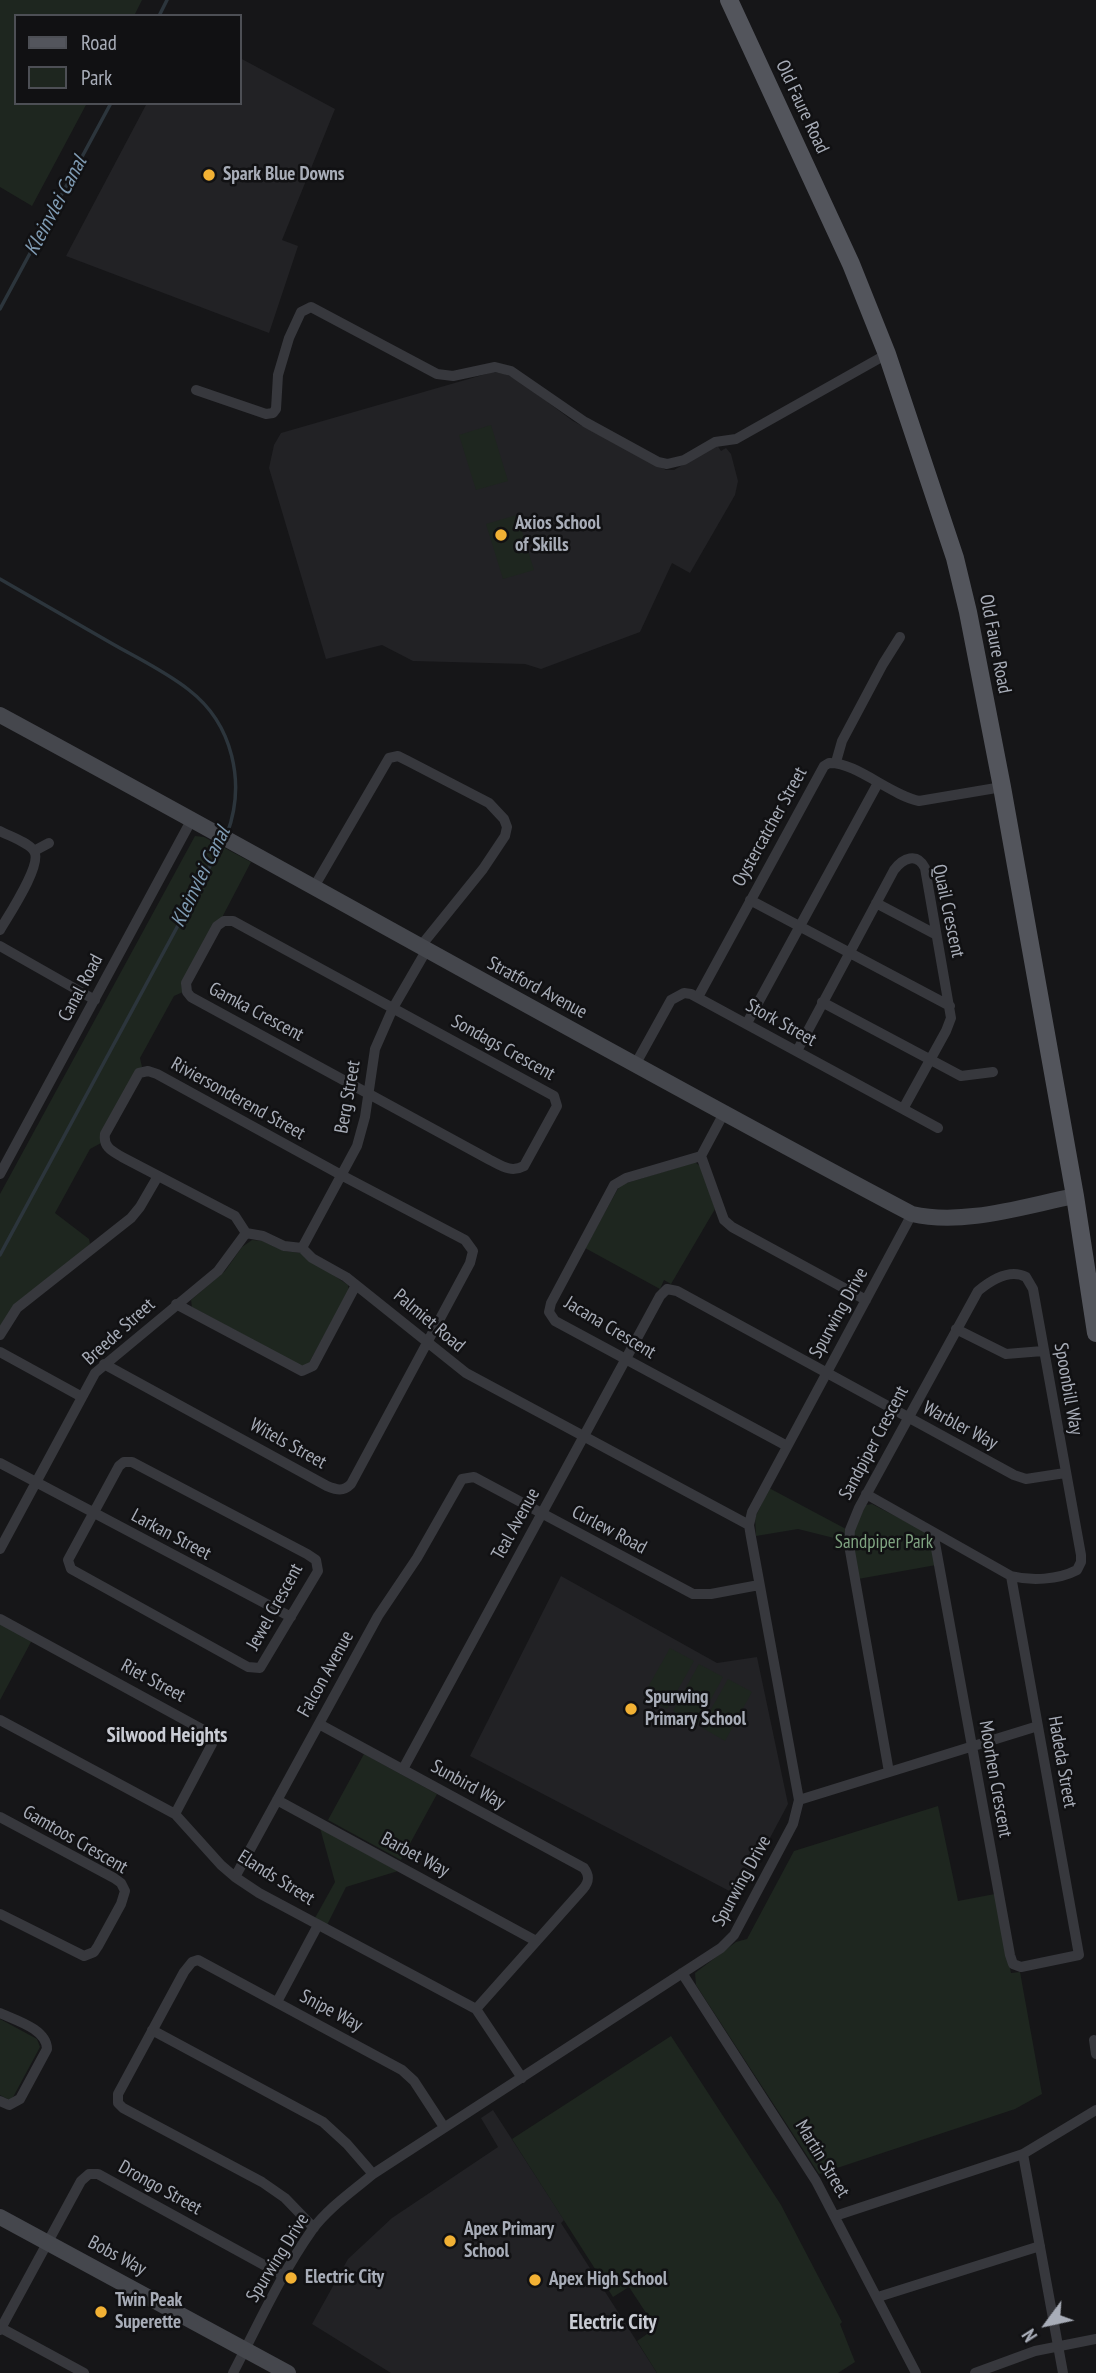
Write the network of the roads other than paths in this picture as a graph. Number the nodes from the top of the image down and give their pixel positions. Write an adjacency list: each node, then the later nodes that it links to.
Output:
1 (729, 0): 2 (main road, Old Faure Road)
2 (887, 354): 3 (street); 8 (main road, Old Faure Road)
3 (196, 390)
4 (900, 637): 6 (street)
5 (0, 715): 9 (street, Stratford Avenue)
6 (836, 762): 7 (street, Oystercatcher Street); 14 (street, Oystercatcher Street)
7 (878, 783): 8 (street, Oystercatcher Street); 16 (street)
8 (1002, 787): 41 (main road, Old Faure Road)
9 (199, 823): 13 (street, Stratford Avenue); 23 (street, Canal Road)
10 (0, 831): 12 (street)
11 (49, 843): 12 (street)
12 (34, 851): 17 (street)
13 (314, 887): 20 (street, Stratford Avenue); 20 (street, Berg Street)
14 (750, 900): 16 (street); 22 (street, Oystercatcher Street)
15 (876, 903): 18 (street); 18 (street, Quail Crescent); 21 (street, Quail Crescent)
16 (801, 928): 21 (street); 27 (street)
17 (0, 930)
18 (935, 934): 25 (street, Quail Crescent)
19 (0, 946): 23 (street)
20 (423, 949): 26 (street, Berg Street); 30 (street, Stratford Avenue)
21 (849, 953): 24 (street, Quail Crescent); 25 (street)
22 (698, 997): 27 (street, Stork Street); 30 (street)
23 (94, 1000): 38 (street, Canal Road)
24 (822, 1002): 28 (street, Quail Crescent); 29 (street)
25 (950, 1006): 29 (street, Quail Crescent)
26 (393, 1008): 32 (street, Berg Street); 32 (street, Sondags Crescent); 32 (street, Gamka Crescent)
27 (747, 1023): 28 (street, Stork Street)
28 (797, 1051): 33 (street, Stork Street)
29 (930, 1062): 31 (street); 33 (street, Quail Crescent)
30 (635, 1065): 34 (street, Stratford Avenue)
31 (993, 1072)
32 (367, 1092): 40 (street, Berg Street)
33 (903, 1110): 35 (street, Stork Street)
34 (724, 1113): 37 (street); 42 (street, Stratford Avenue)
35 (938, 1128)
36 (106, 1134): 39 (street, Palmiet Road); 40 (street, Riviersonderend Street)
37 (701, 1156): 48 (street); 56 (street, Jacana Crescent)
38 (0, 1174)
39 (158, 1176): 43 (street, Palmiet Road); 52 (street)
40 (342, 1176): 44 (street, Berg Street); 53 (street)
41 (1075, 1196): 42 (street, Stratford Avenue); 51 (main road, Old Faure Road)
42 (912, 1214): 48 (street, Spurwing Drive)
43 (247, 1233): 44 (street, Palmiet Road); 49 (street, Breede Street)
44 (302, 1248): 45 (street, Palmiet Road)
45 (356, 1284): 49 (street); 53 (street, Palmiet Road)
46 (1033, 1289): 50 (street, Sandpiper Crescent); 54 (street, Spoonbill Way)
47 (660, 1296): 56 (street, Teal Avenue); 58 (street, Warbler Way)
48 (866, 1300): 58 (street, Spurwing Drive)
49 (176, 1304): 57 (street, Breede Street)
50 (956, 1329): 54 (street); 60 (street, Sandpiper Crescent)
51 (1096, 1333)
52 (0, 1335)
53 (428, 1343): 57 (street, Witels Street); 61 (street, Palmiet Road)
54 (1043, 1351): 64 (street, Spoonbill Way)
55 (0, 1352): 59 (street)
56 (625, 1360): 61 (street, Teal Avenue); 62 (street, Jacana Crescent)
57 (104, 1364): 59 (street, Breede Street)
58 (827, 1372): 60 (street, Warbler Way); 62 (street, Spurwing Drive)
59 (82, 1397): 65 (street, Breede Street)
60 (908, 1418): 64 (street, Warbler Way); 67 (street, Sandpiper Crescent)
61 (584, 1437): 69 (street, Teal Avenue); 70 (street, Palmiet Road)
62 (787, 1446): 70 (street, Spurwing Drive)
63 (0, 1463): 65 (street, Larkan Street)
64 (1065, 1474): 73 (street, Spoonbill Way)
65 (36, 1483): 68 (street, Larkan Street); 72 (street, Breede Street)
66 (454, 1491): 69 (street, Curlew Road); 78 (street, Falcon Avenue)
67 (866, 1494): 71 (street); 82 (street, Sandpiper Crescent)
68 (92, 1513): 75 (street, Larkan Street); 75 (street, Jewel Crescent); 75 (street, Jewel Crescent)
69 (542, 1513): 74 (street, Curlew Road); 81 (street, Teal Avenue)
70 (749, 1525): 74 (street, Spurwing Drive)
71 (933, 1532): 73 (street); 80 (street, Moorhen Crescent)
72 (0, 1549)
73 (1011, 1576): 79 (street, Hadeda Street)
74 (759, 1585): 84 (street, Spurwing Drive)
75 (291, 1617)
76 (0, 1619): 85 (street, Riet Street)
77 (0, 1720): 85 (street, Elands Street)
78 (319, 1724): 81 (street, Sunbird Way); 83 (street, Falcon Avenue)
79 (1038, 1726): 80 (street); 91 (street, Hadeda Street)
80 (972, 1746): 82 (street); 91 (street, Moorhen Crescent)
81 (403, 1769): 90 (street, Sunbird Way)
82 (889, 1772): 84 (street)
83 (277, 1800): 87 (street, Falcon Avenue); 90 (street, Barbet Way)
84 (799, 1800): 92 (street, Spurwing Drive)
85 (175, 1814): 87 (street, Elands Street)
86 (0, 1817): 88 (street, Gamtoos Crescent)
87 (235, 1877): 89 (street, Elands Street)
88 (0, 1913)
89 (318, 1925): 93 (street); 94 (street, Elands Street)
90 (536, 1941): 94 (street)
91 (1079, 1955)
92 (682, 1973): 99 (street, Spurwing Drive); 105 (street, Martin Street)
93 (277, 2002): 96 (street, Snipe Way); 102 (street, Snipe Way)
94 (476, 2009): 99 (street, Elands Street)
95 (0, 2012): 100 (street)
96 (152, 2030): 104 (street); 107 (street)
97 (1094, 2040): 98 (street)
98 (1096, 2054)
99 (522, 2078): 102 (street, Spurwing Drive)
100 (0, 2101)
101 (1096, 2109): 103 (street)
102 (444, 2127): 104 (street, Spurwing Drive)
103 (1023, 2154): 105 (street); 109 (street)
104 (373, 2174): 107 (street, Spurwing Drive)
105 (835, 2216): 111 (street, Martin Street)
106 (0, 2217): 108 (street, Bobs Way)
107 (314, 2228): 110 (street, Spurwing Drive)
108 (47, 2242): 110 (street, Drongo Street); 112 (street); 115 (street, Bobs Way)
109 (1040, 2246): 111 (street); 114 (street)
110 (284, 2276): 115 (street, Spurwing Drive)
111 (878, 2297): 119 (street, Martin Street)
112 (1, 2329): 116 (street)
113 (1096, 2339): 114 (street)
114 (1058, 2346): 120 (street); 121 (street)
115 (245, 2350): 117 (street, Spurwing Drive); 118 (street, Bobs Way)
116 (84, 2373)
117 (233, 2373)
118 (288, 2373)
119 (916, 2373)
120 (975, 2373)
121 (1063, 2373)

